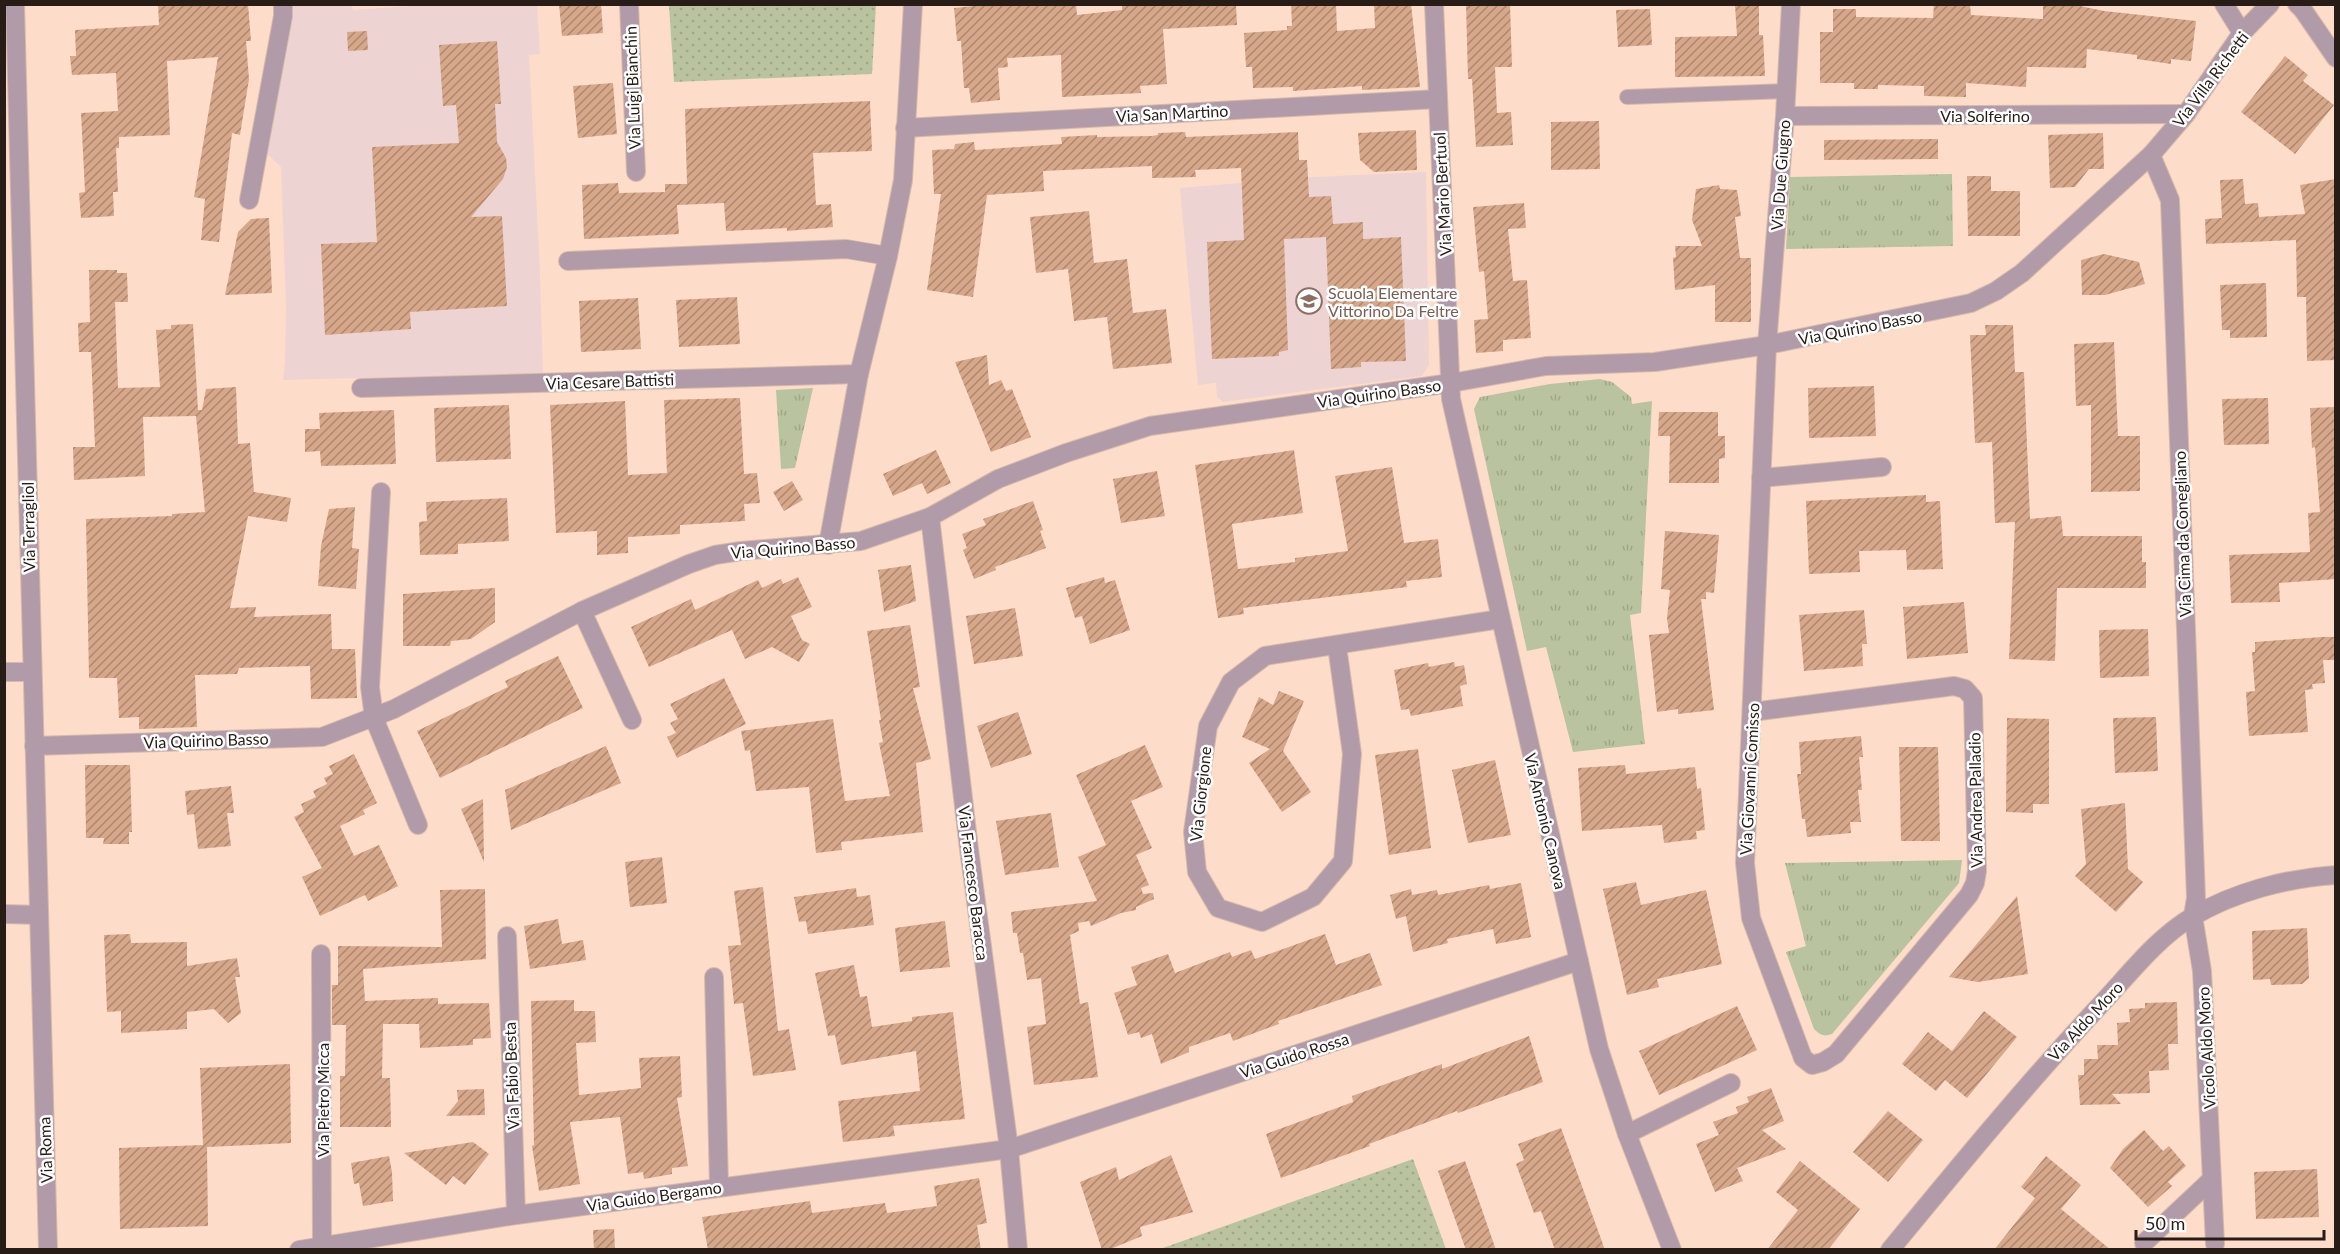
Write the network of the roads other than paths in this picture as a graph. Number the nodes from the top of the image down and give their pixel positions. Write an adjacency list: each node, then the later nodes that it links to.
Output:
1 (15, 4): 36 (street, Via Terragliol)
2 (283, 4): 20 (street)
3 (629, 4): 19 (street, Via Luigi Bianchin)
4 (913, 4): 17 (street)
5 (1434, 4): 14 (street, Via Mario Bertuol)
6 (1791, 4): 12 (street, Via Due Giugno)
7 (2224, 4): 10 (street)
8 (2270, 4): 10 (street, Via Villa Richetti)
9 (2297, 4): 11 (street)
10 (2242, 33): 15 (street, Via Villa Richetti)
11 (2336, 58)
12 (1786, 91): 13 (lane); 16 (street, Via Due Giugno)
13 (1627, 97)
14 (1438, 99): 17 (street, Via San Martino); 25 (street, Via Mario Bertuol)
15 (2186, 114): 16 (street, Via Solferino); 18 (street, Via Villa Richetti)
16 (1785, 116): 23 (street, Via Due Giugno)
17 (905, 128): 21 (street)
18 (2151, 155): 23 (street, Via Quirino Basso); 45 (street, Via Cima da Conegliano)
19 (636, 172)
20 (249, 200)
21 (888, 256): 22 (street); 24 (street)
22 (568, 261)
23 (1767, 345): 25 (street, Via Quirino Basso); 28 (street, Via Giovanni Comisso)
24 (859, 374): 26 (street, Via Cesare Battisti); 31 (street)
25 (1451, 383): 30 (street, Via Quirino Basso); 33 (street, Via Antonio Canova)
26 (361, 388)
27 (1882, 467): 28 (street)
28 (1761, 478): 37 (street, Via Giovanni Comisso)
29 (381, 492): 38 (street)
30 (930, 517): 31 (street, Via Quirino Basso); 54 (street, Via Francesco Baracca)
31 (828, 545): 32 (street, Via Quirino Basso)
32 (582, 611): 38 (street, Via Quirino Basso); 39 (street)
33 (1500, 619): 34 (street, Via Giorgione); 48 (street, Via Antonio Canova)
34 (1337, 645): 34 (street, Via Giorgione)
35 (4, 672): 36 (street)
36 (32, 672): 40 (street, Via Terragliol)
37 (1752, 712): 51 (street, Via Giovanni Comisso); 51 (street, Via Andrea Palladio)
38 (374, 718): 40 (street, Via Quirino Basso); 41 (street)
39 (632, 720)
40 (34, 746): 44 (street, Via Terragliol)
41 (418, 825)
42 (2336, 875): 45 (street, Via Aldo Moro)
43 (4, 914): 44 (street)
44 (39, 915): 50 (street, Via Terragliol)
45 (2193, 916): 55 (street, Vicolo Aldo Moro); 65 (street, Via Aldo Moro)
46 (507, 936): 57 (street, Via Fabio Besta)
47 (321, 954): 60 (street, Via Pietro Micca)
48 (1579, 961): 53 (street, Via Antonio Canova); 54 (street, Via Guido Rossa)
49 (714, 977): 56 (street)
50 (42, 1050): 61 (street, Via Roma)
51 (1812, 1065)
52 (1731, 1083): 53 (street)
53 (1627, 1134): 64 (street, Via Antonio Canova)
54 (1009, 1149): 56 (street, Via Guido Bergamo); 63 (street, Via Francesco Baracca)
55 (2211, 1180): 58 (street); 59 (street, Vicolo Aldo Moro)
56 (720, 1186): 57 (street, Via Guido Bergamo)
57 (516, 1215): 60 (street, Via Guido Bergamo)
58 (2144, 1243)
59 (2215, 1244)
60 (322, 1247): 62 (street, Via Guido Bergamo)
61 (48, 1250)
62 (299, 1250)
63 (1018, 1250)
64 (1672, 1250)
65 (1890, 1250)

